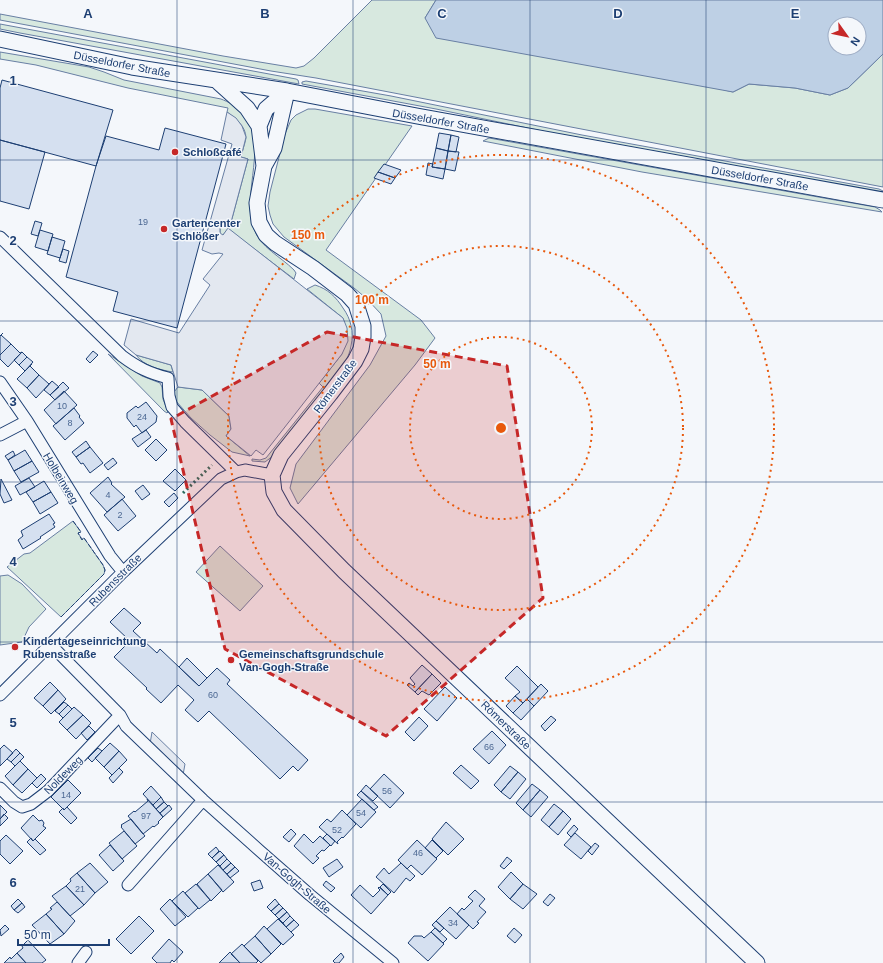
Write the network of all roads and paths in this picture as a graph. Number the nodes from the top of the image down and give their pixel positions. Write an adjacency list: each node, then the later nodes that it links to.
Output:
1 (0, 39): 2 (street, Düsseldorfer Straße)
2 (217, 81): 3 (street, Düsseldorfer Straße); 4 (street)
3 (287, 91): 4 (street, Römerstraße); 5 (street, Römerstraße); 6 (street, Düsseldorfer Straße)
4 (259, 126): 5 (street, Römerstraße)
5 (264, 166): 12 (street, Römerstraße)
6 (883, 200)
7 (0, 237): 11 (street)
8 (0, 382): 9 (street, Holbeinweg)
9 (27, 421): 10 (street); 13 (street, Holbeinweg)
10 (0, 435)
11 (236, 472): 12 (street); 13 (street, Rubensstraße)
12 (272, 475): 23 (street, Römerstraße)
13 (123, 572): 14 (street, Rubensstraße)
14 (50, 644): 15 (street, Rubensstraße); 16 (street, Van-Gogh-Straße)
15 (0, 695)
16 (120, 716): 17 (street, Noldeweg); 18 (street, Van-Gogh-Straße)
17 (0, 788)
18 (203, 800): 19 (street); 22 (street, Van-Gogh-Straße)
19 (128, 885)
20 (86, 952): 21 (street)
21 (78, 963)
22 (393, 963)
23 (757, 963)

